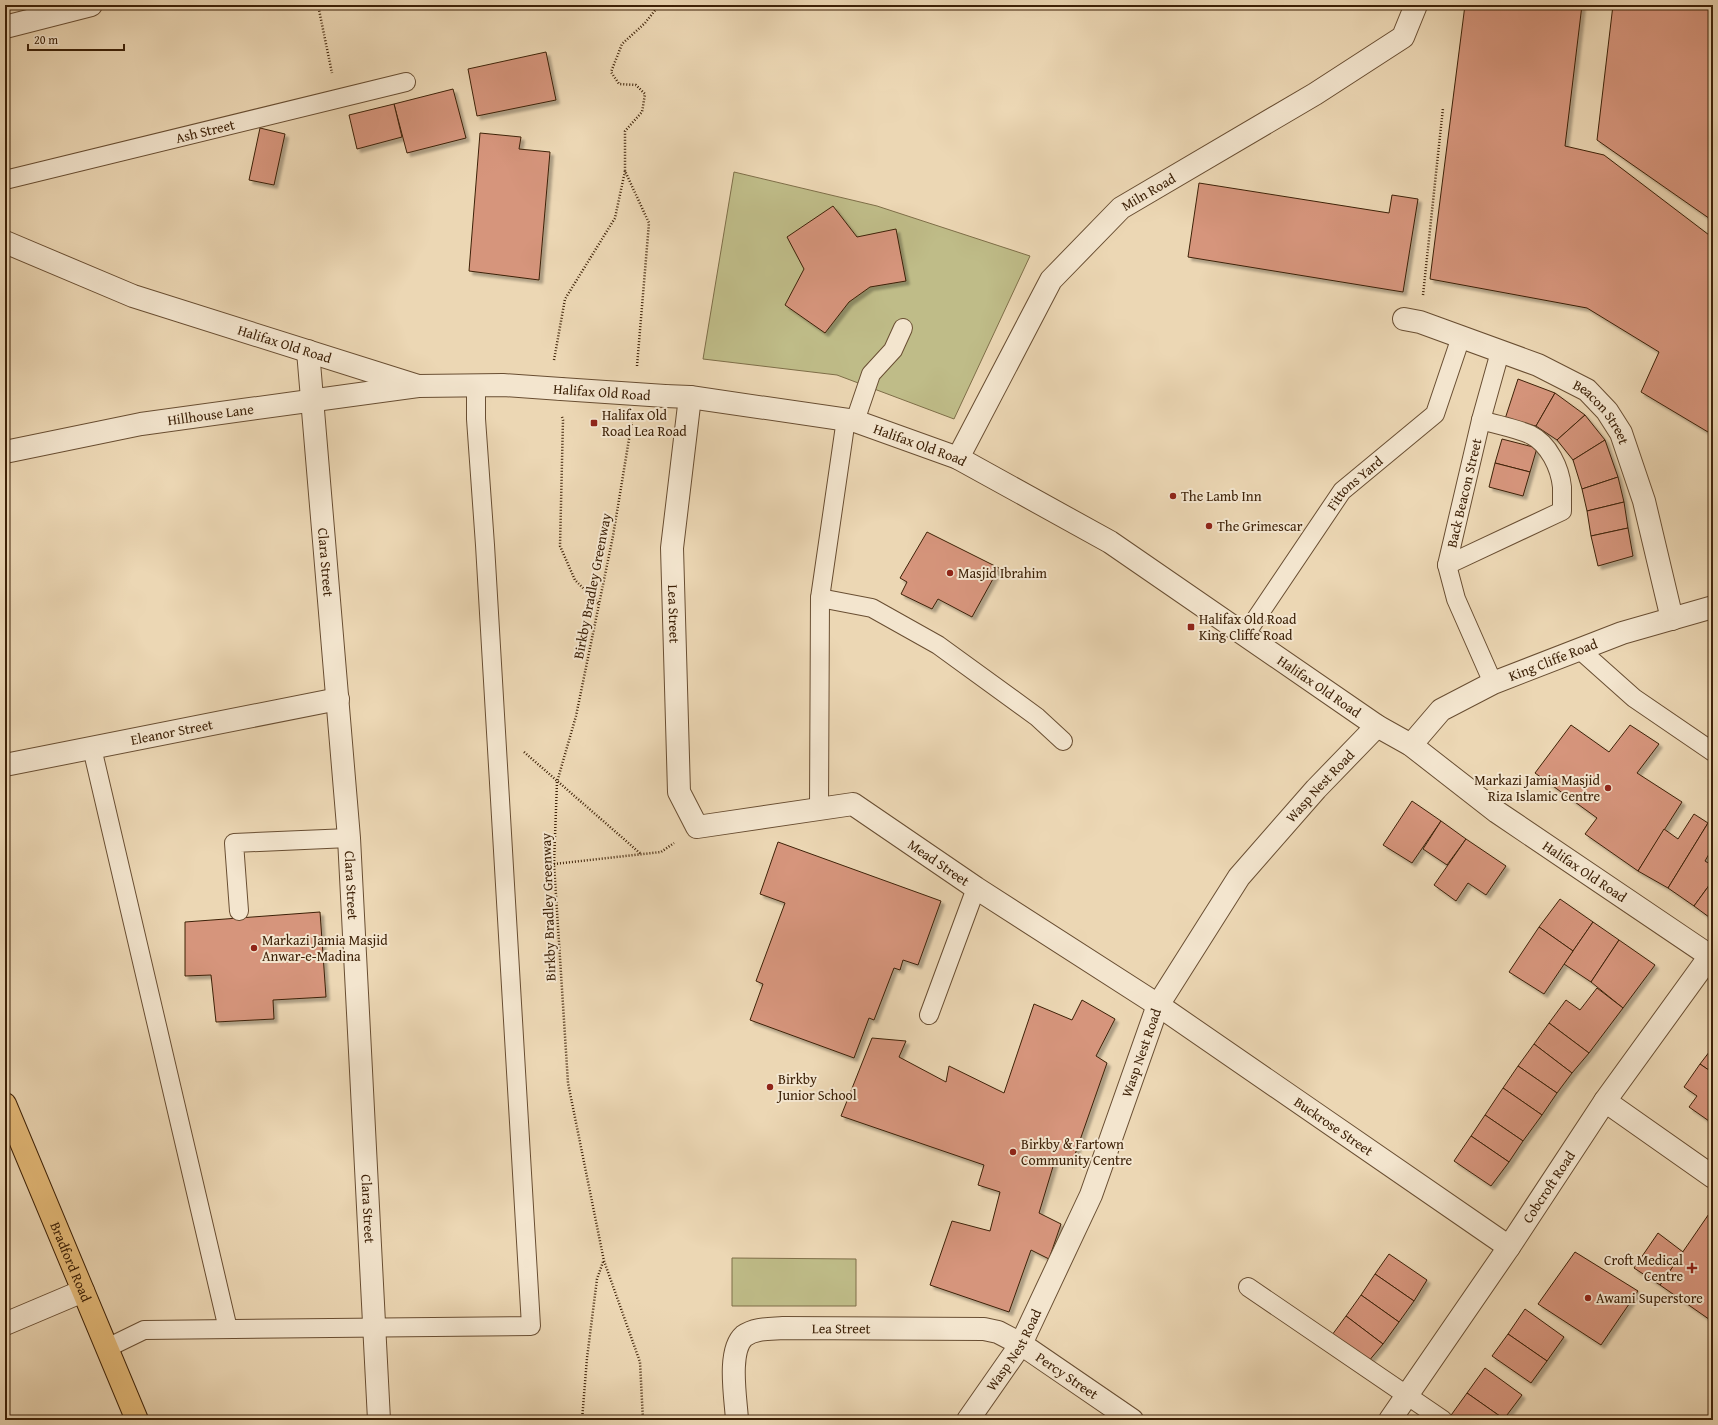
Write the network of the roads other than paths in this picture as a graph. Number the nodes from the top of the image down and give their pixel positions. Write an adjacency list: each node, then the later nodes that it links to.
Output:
1 (91, 5): 3 (street)
2 (1416, 5): 19 (street, Miln Road)
3 (5, 27)
4 (406, 82): 5 (lane, Ash Street)
5 (5, 180)
6 (5, 242): 10 (street, Halifax Old Road)
7 (1412, 320): 9 (street, Beacon Street)
8 (903, 328): 16 (lane)
9 (1461, 337): 11 (street, Beacon Street); 24 (lane, Fittons Yard)
10 (308, 351): 13 (street, Halifax Old Road); 15 (street, Clara Street)
11 (1500, 352): 17 (lane, Back Beacon Street); 23 (street, Beacon Street)
12 (476, 385): 13 (street, Halifax Old Road); 14 (street, Halifax Old Road, bridge); 49 (lane)
13 (418, 386): 15 (street, Hillhouse Lane)
14 (690, 397): 16 (street, Halifax Old Road); 35 (street, Lea Street)
15 (313, 401): 18 (street, Hillhouse Lane); 27 (street, Clara Street)
16 (851, 420): 19 (street, Halifax Old Road); 21 (lane)
17 (1481, 420): 20 (lane, Back Beacon Street); 20 (lane, Back Beacon Street)
18 (5, 452)
19 (958, 458): 24 (street, Halifax Old Road)
20 (1447, 565): 26 (lane, Back Beacon Street)
21 (820, 598): 29 (lane); 34 (lane)
22 (1713, 607): 23 (street, King Cliffe Road)
23 (1672, 619): 25 (street, King Cliffe Road)
24 (1245, 635): 28 (street, Halifax Old Road)
25 (1579, 649): 26 (street, King Cliffe Road); 32 (lane)
26 (1493, 683): 30 (street, King Cliffe Road)
27 (338, 699): 31 (street, Eleanor Street); 36 (street, Clara Street)
28 (1377, 726): 30 (street, Halifax Old Road); 40 (street, Wasp Nest Road)
29 (1063, 741)
30 (1411, 745): 39 (street, Halifax Old Road)
31 (92, 748): 33 (street, Eleanor Street); 50 (lane)
32 (1713, 752)
33 (5, 765)
34 (819, 808): 35 (street, Mead Street); 37 (street, Mead Street)
35 (697, 827)
36 (349, 838): 38 (lane); 49 (street, Clara Street)
37 (976, 888): 40 (street, Mead Street); 41 (lane)
38 (239, 911)
39 (1711, 957): 42 (street, Cobcroft Road)
40 (1158, 1006): 45 (street, Buckrose Street); 51 (street, Wasp Nest Road)
41 (928, 1015)
42 (1606, 1101): 44 (street); 45 (street, Cobcroft Road)
43 (5, 1104): 47 (main road, Bradford Road)
44 (1713, 1177)
45 (1509, 1247): 53 (street, Cobcroft Road)
46 (1248, 1287): 53 (lane)
47 (83, 1291): 48 (street); 52 (main road, Bradford Road)
48 (5, 1324)
49 (374, 1328): 50 (lane); 55 (street, Clara Street)
50 (228, 1329): 52 (lane)
51 (1021, 1344): 56 (street, Lea Street); 57 (street, Wasp Nest Road); 58 (street, Percy Street)
52 (107, 1348): 54 (main road, Bradford Road)
53 (1407, 1395): 59 (street, Cobcroft Road); 60 (lane)
54 (137, 1420)
55 (379, 1420)
56 (737, 1420)
57 (968, 1420)
58 (1132, 1420)
59 (1390, 1420)
60 (1443, 1420)

